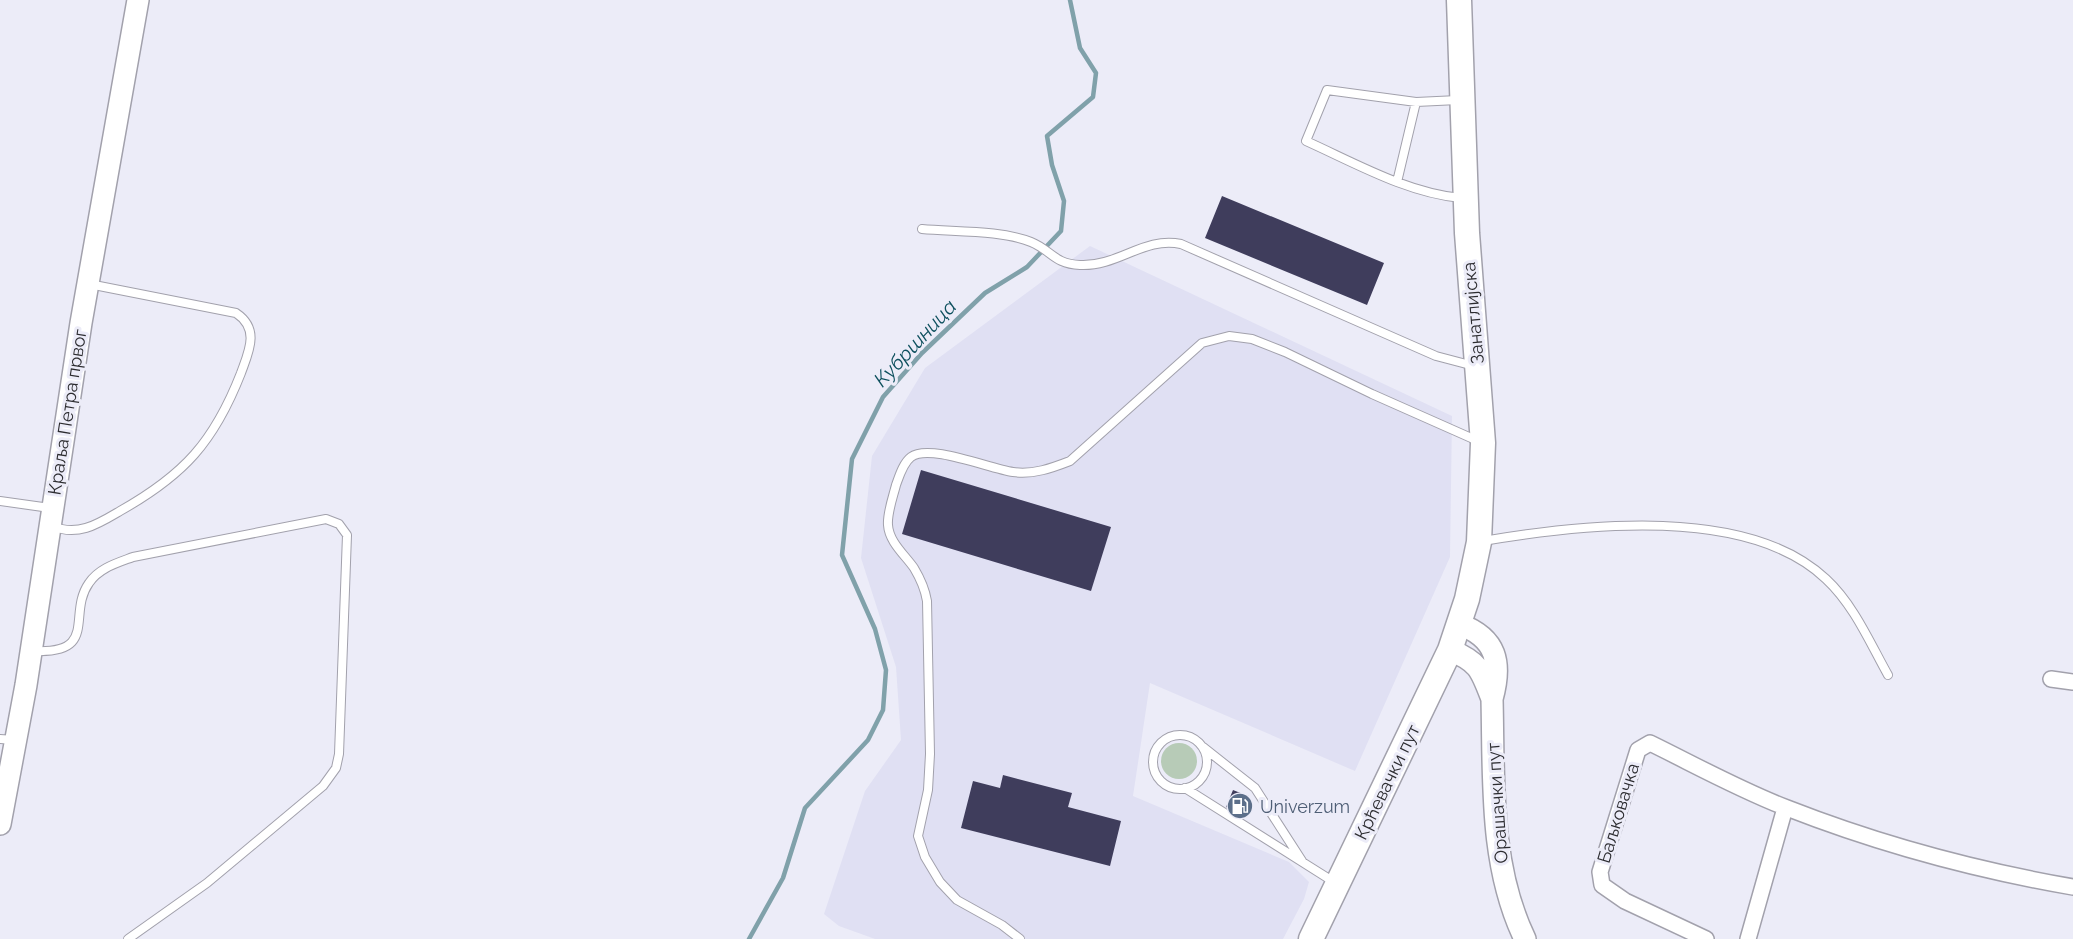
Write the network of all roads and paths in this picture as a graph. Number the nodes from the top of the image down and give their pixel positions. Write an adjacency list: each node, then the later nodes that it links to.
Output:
1 (138, 0): 8 (street, Краља Петра првог)
2 (1459, 0): 3 (main road, Занатлијска)
3 (1463, 100): 4 (lane); 6 (main road, Занатлијска)
4 (1416, 102): 5 (lane); 5 (lane)
5 (1397, 182): 6 (lane)
6 (1466, 198): 9 (main road, Занатлијска)
7 (922, 229): 9 (lane)
8 (87, 284): 12 (street, Краља Петра првог); 12 (lane)
9 (1478, 367): 10 (main road, Занатлијска)
10 (1483, 443): 13 (main road, Занатлијска); 30 (lane)
11 (0, 501): 12 (lane)
12 (50, 517): 16 (street, Краља Петра првог)
13 (1479, 542): 14 (main road, Занатлијска); 17 (lane)
14 (1459, 624): 15 (main road, Крћевачки пут); 20 (street)
15 (1450, 650): 20 (street); 27 (main road, Крћевачки пут)
16 (31, 651): 21 (street, Краља Петра првог); 29 (lane)
17 (1888, 675)
18 (2051, 679): 19 (street)
19 (2073, 682)
20 (1492, 699): 32 (street, Орашачки пут)
21 (8, 740): 25 (street, Краља Петра првог)
22 (1199, 744): 23 (lane); 23 (lane); 26 (lane)
23 (1185, 788): 26 (lane)
24 (1785, 808): 28 (street, Баљковачка); 33 (street, Баљковачка); 34 (street)
25 (0, 824)
26 (1303, 862): 27 (lane)
27 (1338, 884): 31 (main road, Крћевачки пут)
28 (2073, 887)
29 (128, 939)
30 (1020, 939)
31 (1311, 939)
32 (1525, 939)
33 (1706, 939)
34 (1748, 939)

